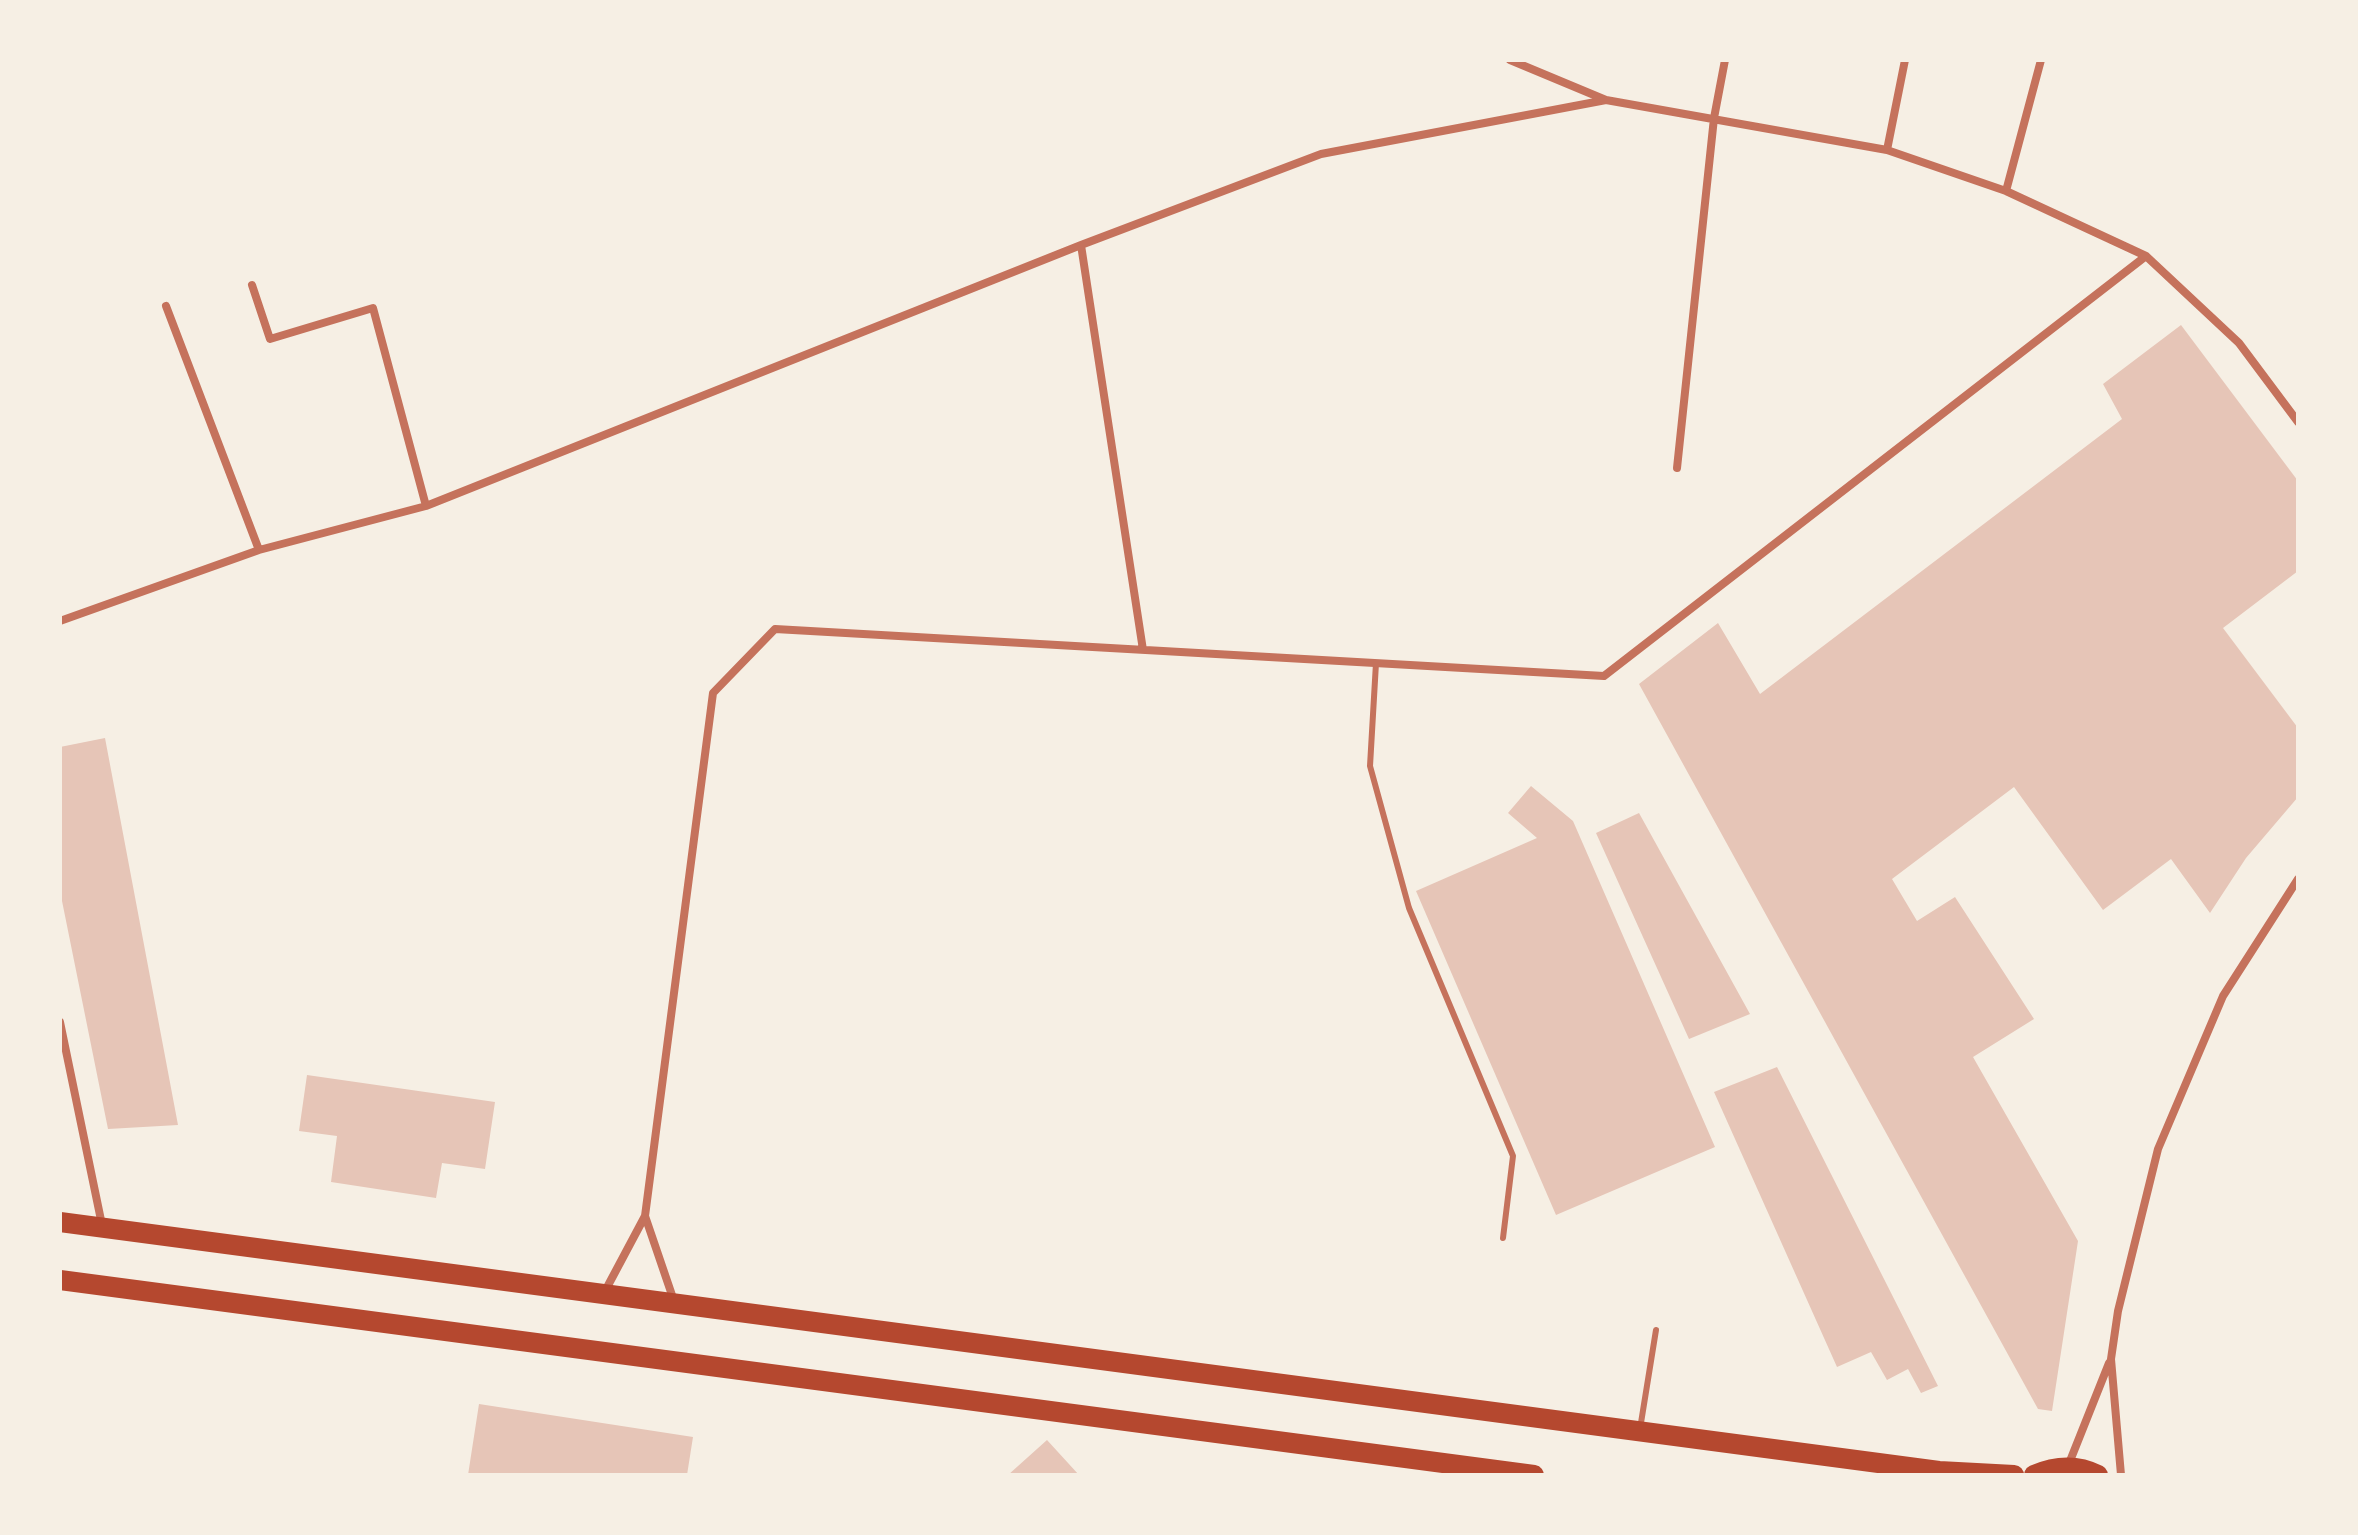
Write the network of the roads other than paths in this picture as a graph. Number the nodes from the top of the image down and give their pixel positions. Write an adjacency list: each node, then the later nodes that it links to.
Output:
1 (1510, 60): 5 (street)
2 (1725, 60): 6 (street)
3 (1905, 60): 7 (street)
4 (2041, 60): 8 (street)
5 (1606, 100): 6 (street); 9 (street)
6 (1714, 118): 7 (street); 14 (street)
7 (1887, 150): 8 (street)
8 (2006, 191): 10 (street)
9 (1081, 245): 15 (street); 18 (street)
10 (2146, 256): 13 (street); 19 (street)
11 (252, 285): 15 (street)
12 (166, 306): 16 (street)
13 (2298, 422)
14 (1677, 468)
15 (426, 506): 16 (street)
16 (259, 550): 17 (street)
17 (60, 621)
18 (1143, 650): 19 (street); 22 (street)
19 (1376, 663): 25 (lane)
20 (2298, 879): 30 (street)
21 (60, 1022): 24 (street)
22 (645, 1216): 27 (street); 28 (street)
23 (60, 1222): 24 (main road)
24 (102, 1226): 27 (main road)
25 (1503, 1238)
26 (60, 1280): 33 (main road)
27 (604, 1293): 28 (main road)
28 (674, 1302): 31 (main road)
29 (1656, 1330): 31 (lane)
30 (2111, 1359): 32 (street); 38 (street)
31 (1640, 1431): 35 (main road)
32 (2067, 1467): 36 (main road); 37 (main road)
33 (1463, 1470): 34 (main road)
34 (1534, 1475)
35 (2014, 1475)
36 (2034, 1475)
37 (2098, 1475)
38 (2121, 1475)

